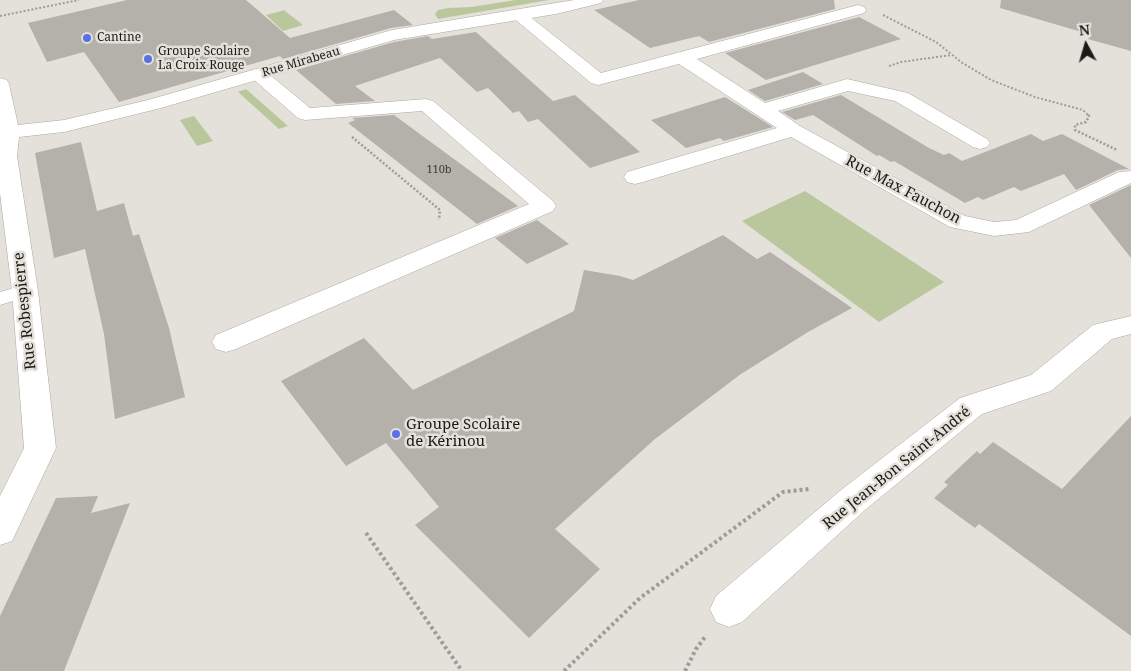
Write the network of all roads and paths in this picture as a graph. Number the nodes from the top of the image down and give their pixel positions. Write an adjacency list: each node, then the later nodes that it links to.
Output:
1 (79, 0): 5 (path)
2 (595, 0): 4 (street, Rue Mirabeau)
3 (858, 10): 6 (path); 7 (street)
4 (518, 15): 7 (street); 8 (street, Rue Mirabeau)
5 (0, 16)
6 (952, 55): 10 (path); 16 (path)
7 (682, 58): 11 (street, Rue Max Fauchon)
8 (258, 74): 12 (street); 14 (street, Rue Mirabeau)
9 (0, 84): 14 (street, Rue Robespierre)
10 (847, 85): 11 (street); 15 (street)
11 (762, 110): 13 (street, Rue Max Fauchon)
12 (323, 112): 19 (path); 19 (street)
13 (793, 130): 17 (street); 18 (street, Rue Max Fauchon)
14 (5, 133): 20 (street, Rue Robespierre)
15 (980, 143)
16 (1124, 154)
17 (635, 177)
18 (1127, 177)
19 (436, 252): 22 (street)
20 (12, 295): 24 (street, Rue Robespierre)
21 (1131, 324): 23 (street, Rue Jean-Bon Saint-André)
22 (226, 342)
23 (853, 500): 26 (street, Rue Jean-Bon Saint-André); 28 (path)
24 (0, 530)
25 (366, 533): 27 (path)
26 (729, 609)
27 (462, 671)
28 (564, 671)

